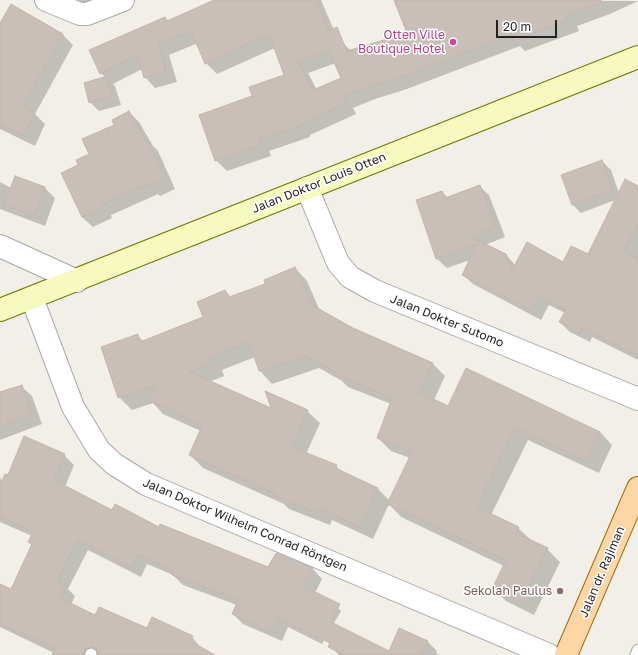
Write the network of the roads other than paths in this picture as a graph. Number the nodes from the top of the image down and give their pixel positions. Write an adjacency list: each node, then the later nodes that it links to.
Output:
1 (46, 0): 2 (street)
2 (123, 0)
3 (638, 57): 4 (main road, Jalan Doktor Louis Otten)
4 (307, 188): 6 (main road, Jalan Doktor Louis Otten); 9 (street, Jalan Dokter Sutomo)
5 (0, 246): 6 (street)
6 (77, 281): 7 (main road, Jalan Doktor Louis Otten)
7 (32, 298): 8 (main road, Jalan Doktor Louis Otten); 12 (street, Jalan Doktor Wilhelm Conrad Röntgen)
8 (0, 310)
9 (638, 399)
10 (638, 488): 13 (main road, Jalan dr. Rajiman)
11 (638, 650): 14 (lane)
12 (549, 655)
13 (566, 655)
14 (636, 655)

